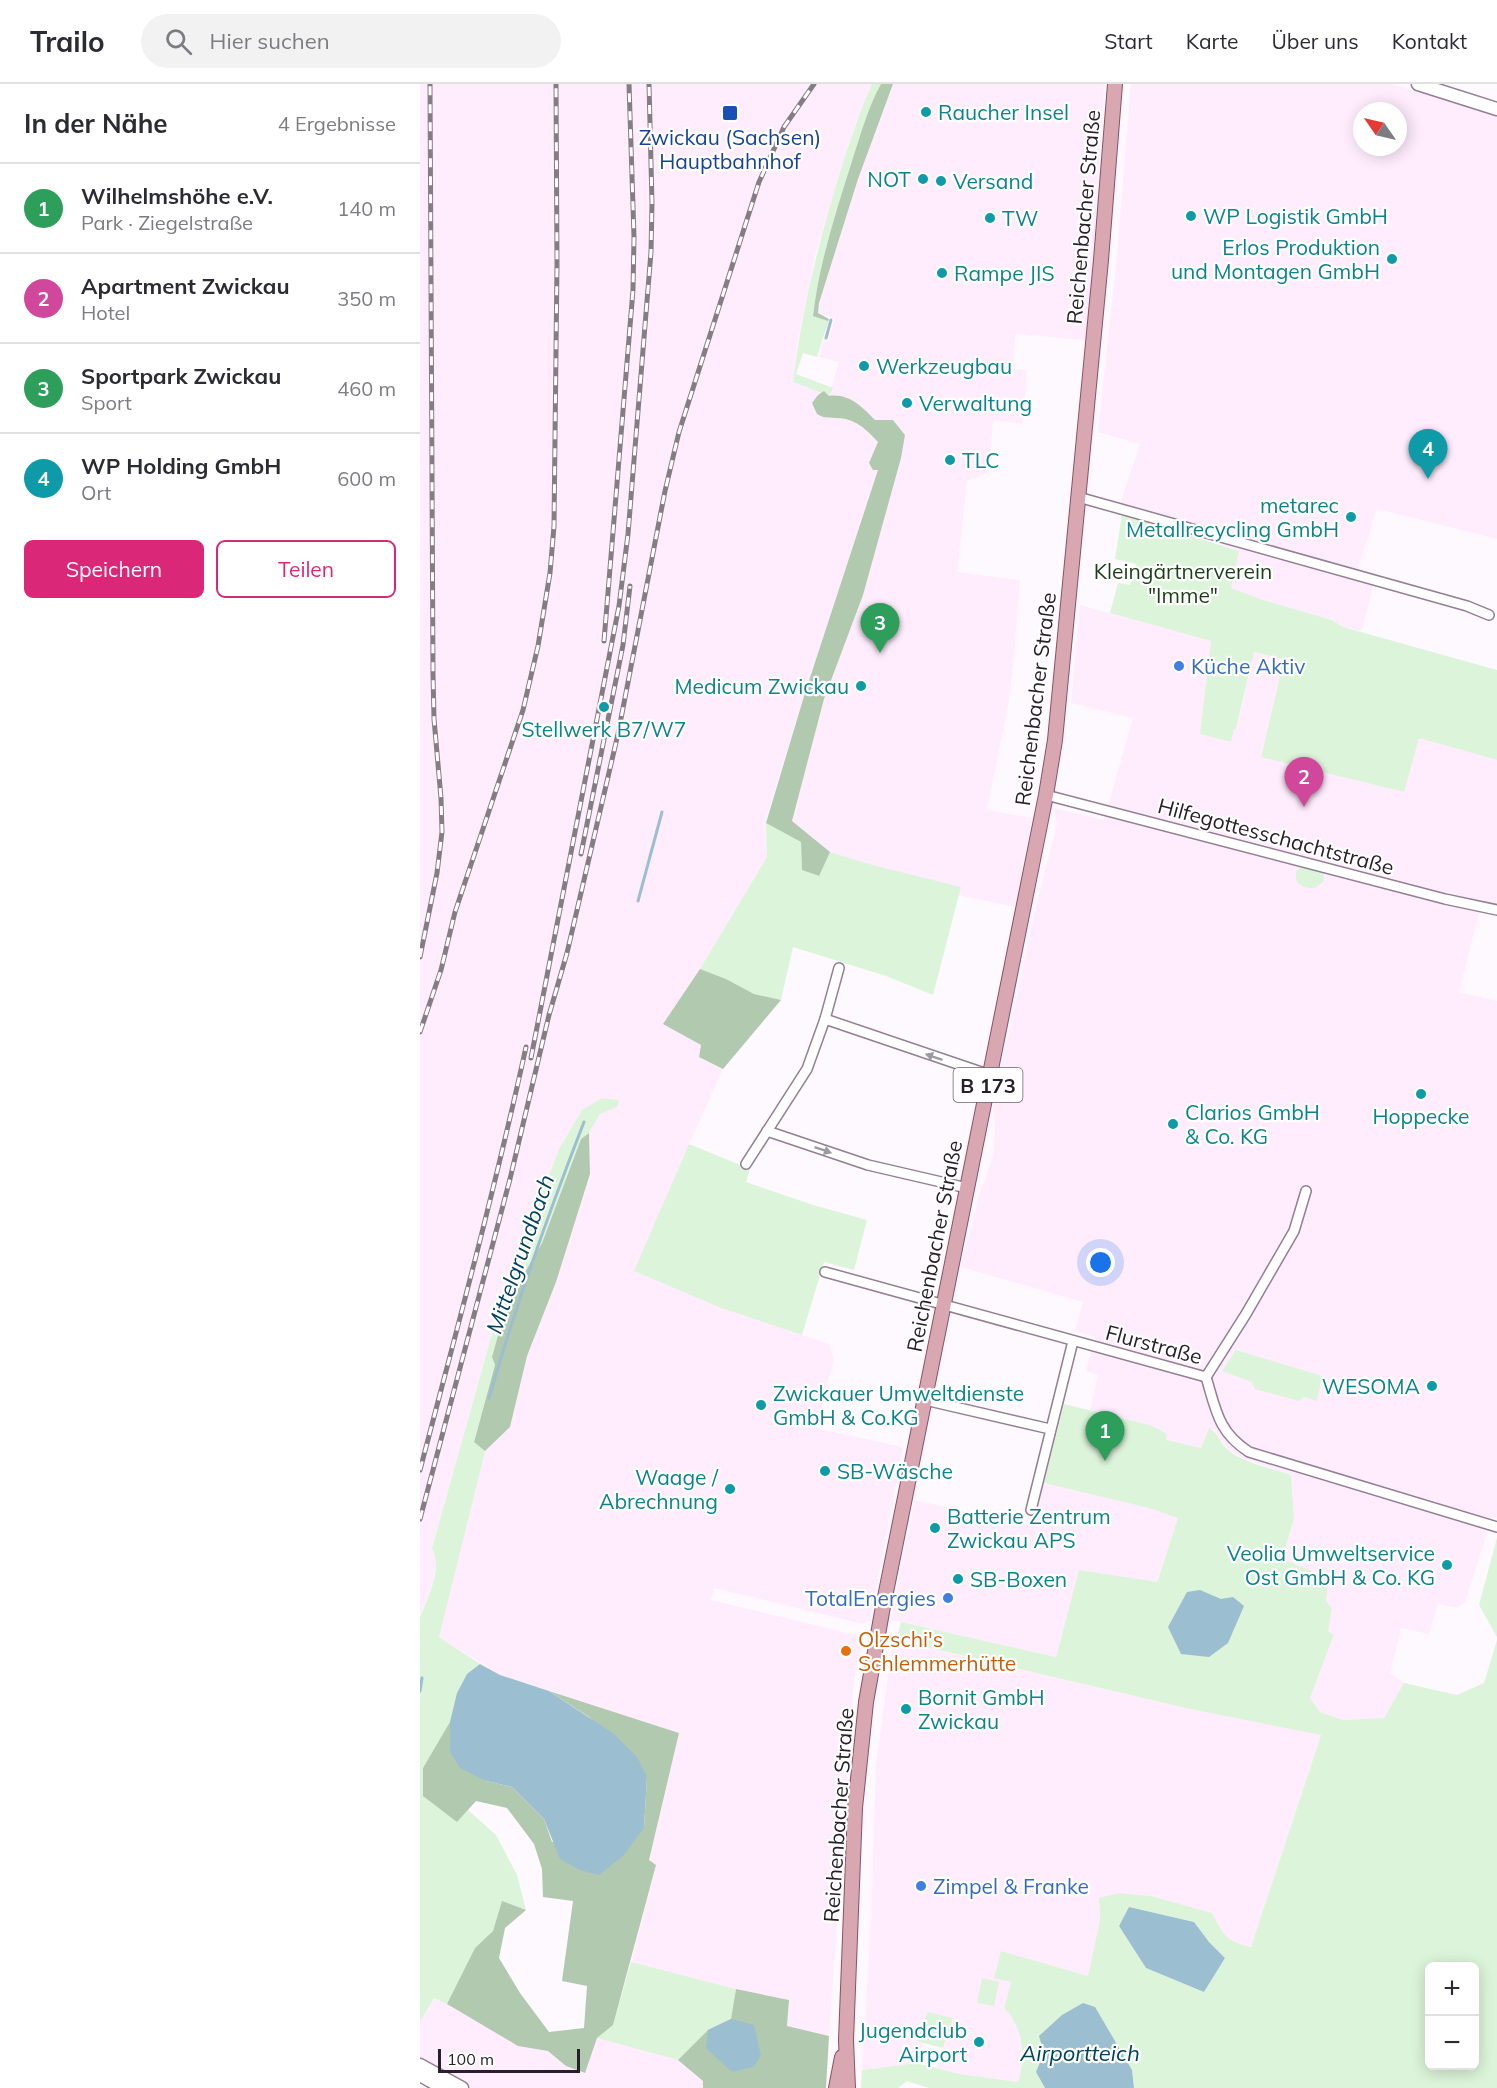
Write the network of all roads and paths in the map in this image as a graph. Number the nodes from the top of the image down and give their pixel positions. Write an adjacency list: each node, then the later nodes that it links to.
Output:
1 (1115, 84): 4 (main road, Reichenbacher Straße / B 173)
2 (1418, 84): 3 (main road)
3 (1497, 109)
4 (1078, 497): 5 (street); 6 (main road, Reichenbacher Straße / B 173)
5 (1489, 615)
6 (1046, 795): 7 (street, Hilfegottesschachtstraße); 10 (main road, Reichenbacher Straße / B 173)
7 (1497, 910)
8 (839, 968): 9 (street)
9 (825, 1019): 10 (street, one-way to 9); 11 (street)
10 (990, 1075): 13 (main road, Reichenbacher Straße / B 173)
11 (767, 1131): 12 (street); 13 (street, one-way to 13)
12 (746, 1164)
13 (967, 1188): 16 (main road, Reichenbacher Straße / B 173)
14 (1306, 1191): 18 (street)
15 (825, 1272): 16 (street, Flurstraße)
16 (944, 1304): 17 (street, Flurstraße); 19 (main road, Reichenbacher Straße / B 173)
17 (1073, 1341): 18 (street, Flurstraße); 20 (street)
18 (1206, 1377): 22 (street, Flurstraße)
19 (925, 1400): 20 (street); 23 (main road, Reichenbacher Straße / B 173)
20 (1050, 1429): 21 (street)
21 (1030, 1510)
22 (1497, 1527)
23 (846, 2040): 28 (main road, Reichenbacher Straße / B 173); 29 (main road, Reichenbacher Straße / B 173)
24 (420, 2065): 27 (main road)
25 (420, 2075): 26 (main road)
26 (443, 2088)
27 (462, 2088)
28 (836, 2088)
29 (848, 2088)

